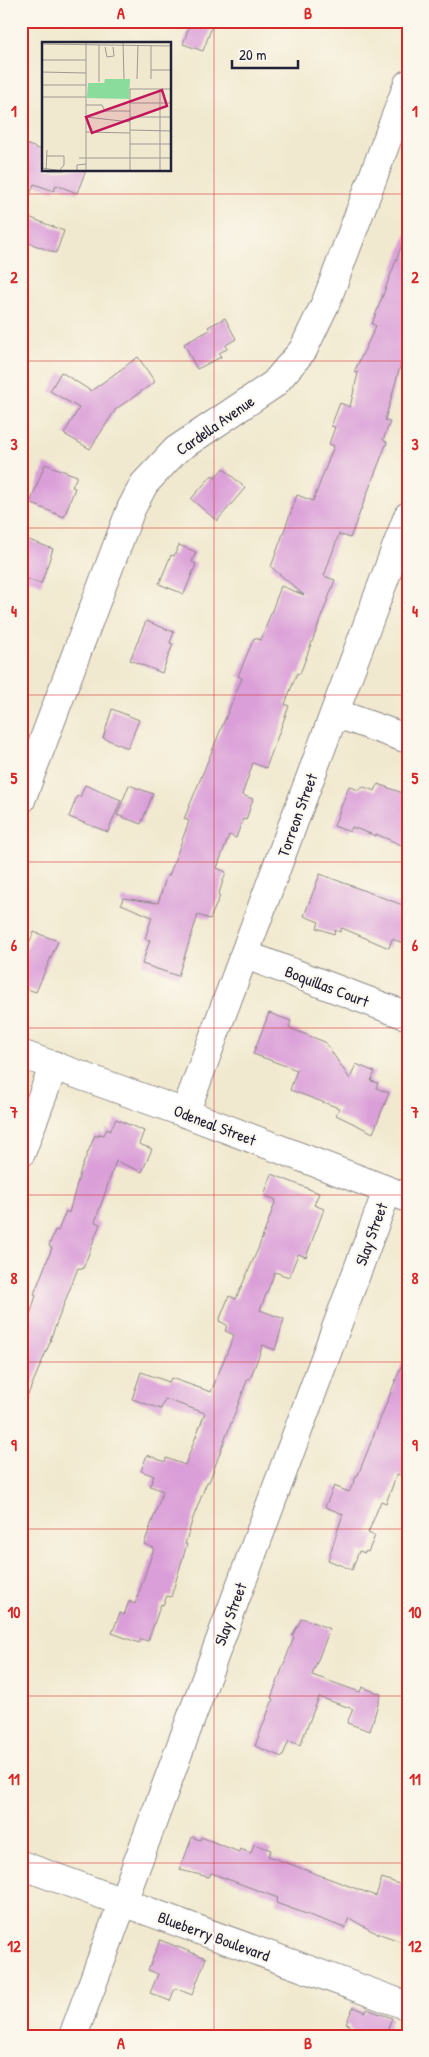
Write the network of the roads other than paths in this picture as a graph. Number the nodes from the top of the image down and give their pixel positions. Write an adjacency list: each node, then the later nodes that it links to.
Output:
1 (408, 84): 5 (street, Cardella Avenue)
2 (408, 516): 3 (street, Torreon Street)
3 (335, 713): 4 (street); 6 (street, Torreon Street)
4 (408, 739)
5 (21, 800)
6 (246, 955): 7 (street, Boquillas Court); 10 (street, Torreon Street)
7 (408, 1016)
8 (21, 1054): 9 (street, Odeneal Street)
9 (54, 1065): 10 (street, Odeneal Street); 11 (street)
10 (186, 1113): 12 (street, Odeneal Street)
11 (21, 1153)
12 (397, 1195): 14 (street, Slay Street)
13 (21, 1865): 14 (street, Blueberry Boulevard)
14 (123, 1902): 15 (street, Blueberry Boulevard); 16 (street, Slay Street)
15 (408, 2006)
16 (73, 2036)

